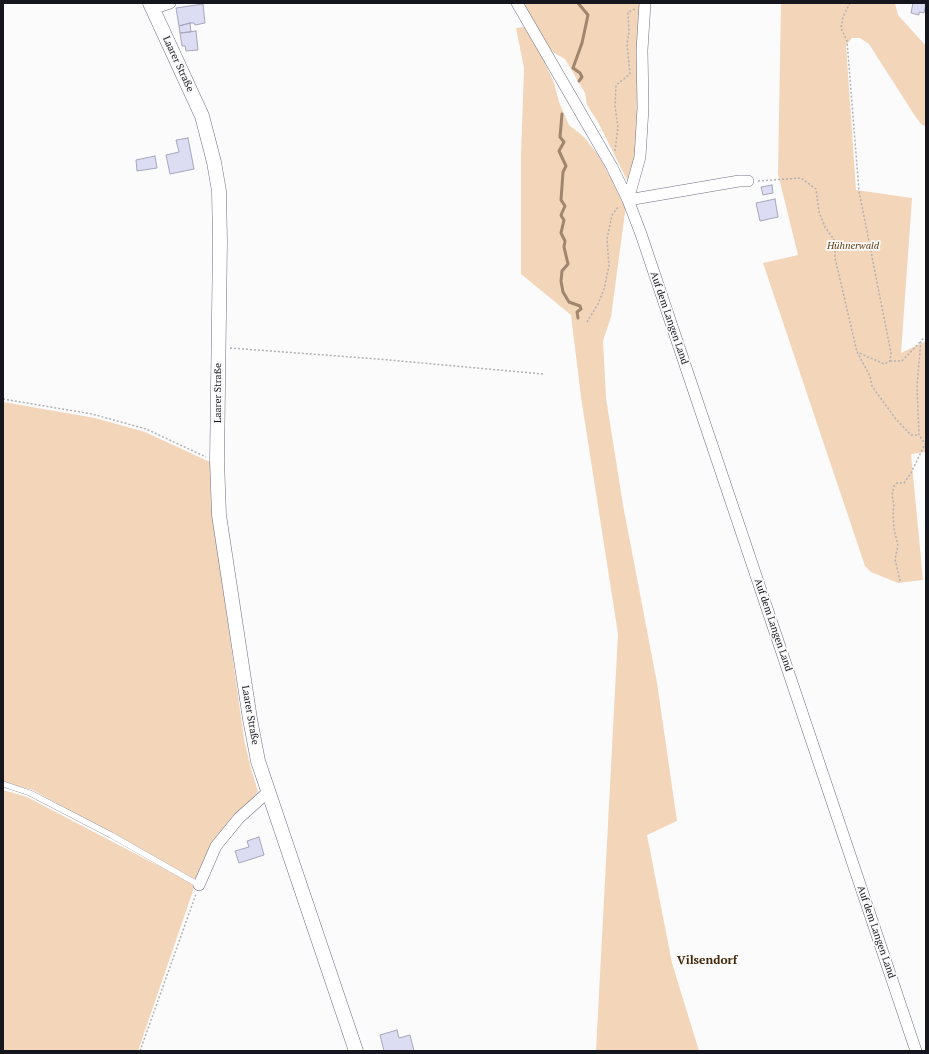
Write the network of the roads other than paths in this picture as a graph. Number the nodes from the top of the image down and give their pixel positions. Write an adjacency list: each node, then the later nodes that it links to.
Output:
1 (170, 3): 4 (street)
2 (517, 3): 6 (street, Auf dem Langen Land)
3 (645, 5): 6 (street)
4 (151, 6): 8 (street, Laarer Straße)
5 (748, 181): 6 (street)
6 (626, 197): 11 (street, Auf dem Langen Land)
7 (3, 784): 9 (lane)
8 (268, 792): 9 (street); 10 (street, Laarer Straße)
9 (199, 885)
10 (356, 1051)
11 (916, 1051)

